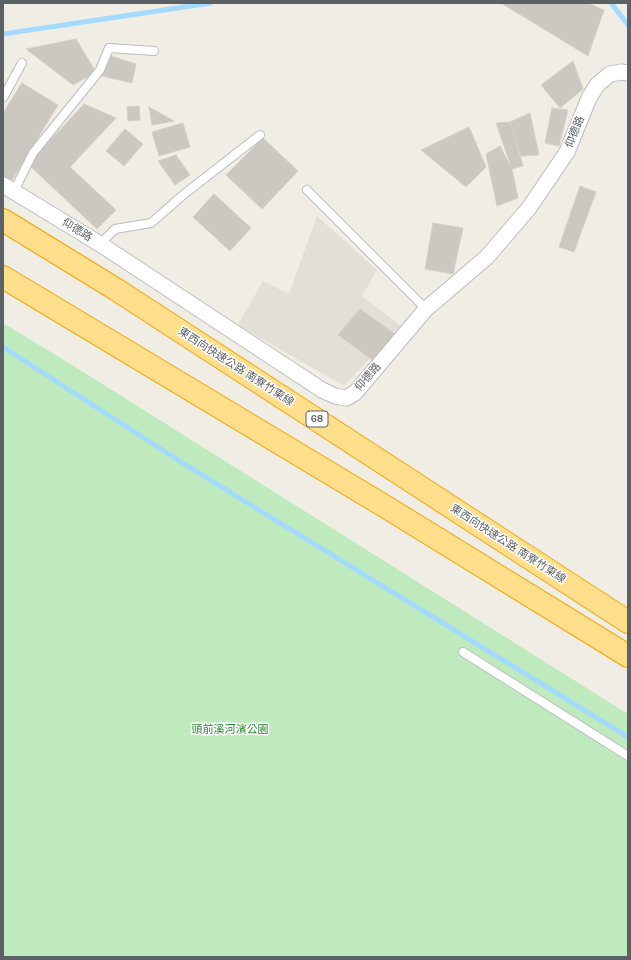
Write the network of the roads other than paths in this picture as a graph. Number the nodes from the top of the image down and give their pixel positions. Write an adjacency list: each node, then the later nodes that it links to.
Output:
1 (154, 51): 6 (lane)
2 (22, 63): 4 (lane)
3 (628, 73): 11 (street, 仰德路)
4 (3, 98)
5 (260, 135): 9 (lane)
6 (8, 188): 9 (street, 仰德路)
7 (307, 190): 11 (lane)
8 (3, 220): 12 (highway, 東西向快速公路 南寮竹東線 / 68)
9 (100, 244): 11 (street, 仰德路)
10 (3, 277): 14 (highway)
11 (426, 309)
12 (628, 622)
13 (463, 652): 15 (lane)
14 (628, 656)
15 (628, 756)

